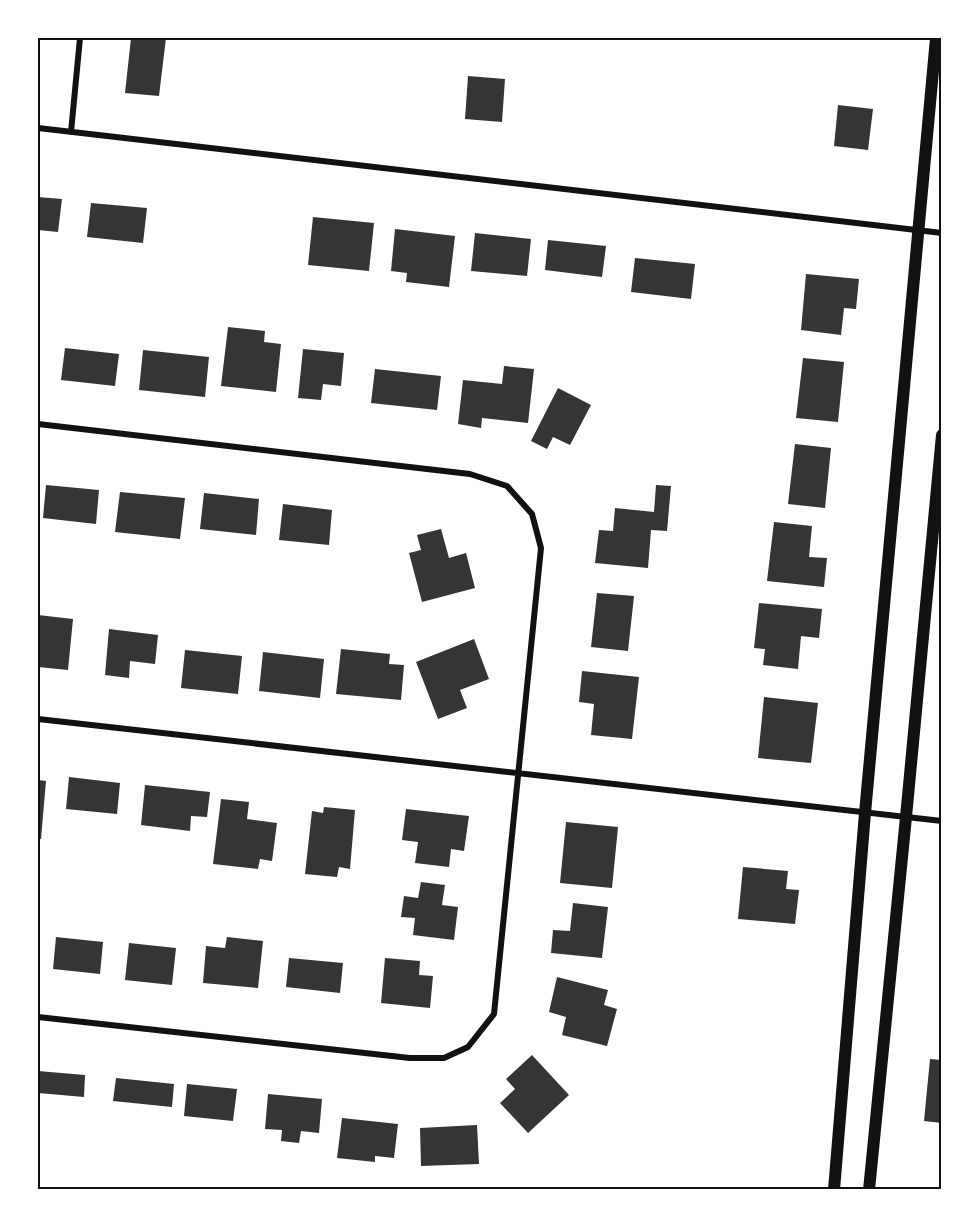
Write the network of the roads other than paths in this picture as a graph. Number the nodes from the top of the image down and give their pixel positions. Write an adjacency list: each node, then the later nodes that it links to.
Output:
1 (80, 38): 4 (street)
2 (936, 38): 5 (main road)
3 (38, 128): 4 (street)
4 (71, 132): 5 (street)
5 (919, 231): 6 (street); 11 (main road)
6 (942, 233)
7 (38, 424): 10 (street)
8 (942, 435): 12 (main road)
9 (38, 719): 10 (street)
10 (518, 774): 11 (street); 14 (street)
11 (865, 813): 12 (street); 15 (main road)
12 (906, 817): 13 (street); 16 (main road)
13 (942, 821)
14 (38, 1017)
15 (834, 1190)
16 (869, 1190)

